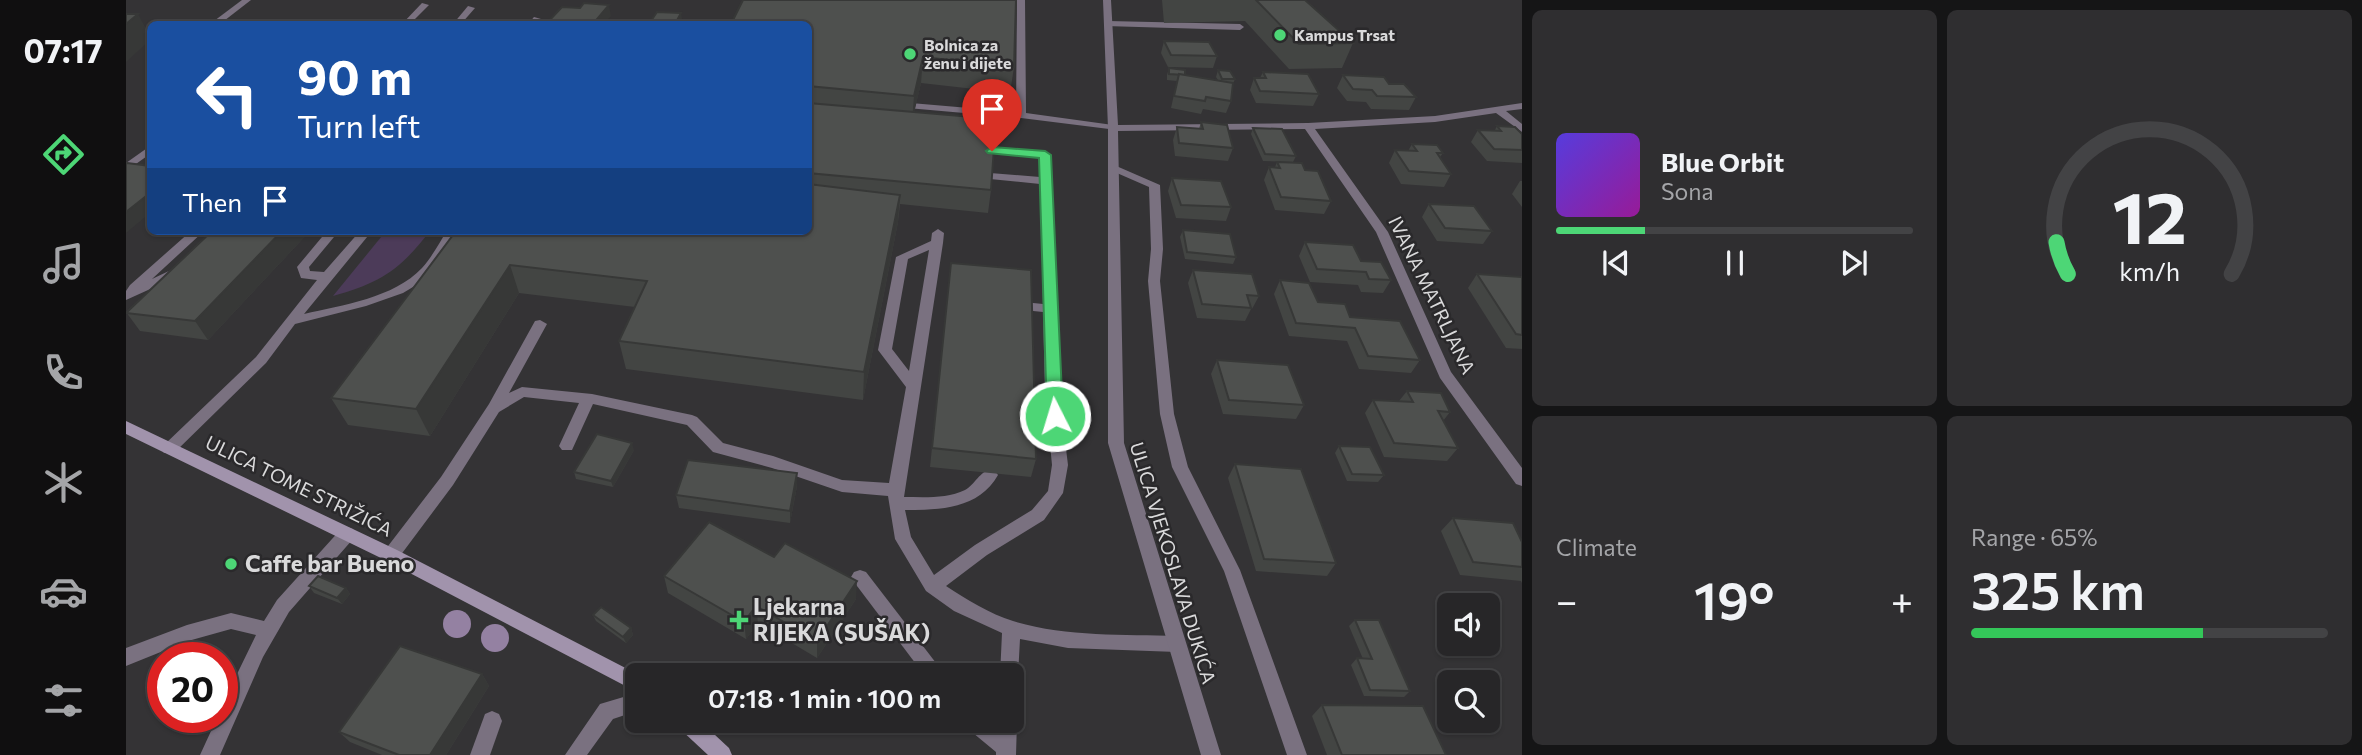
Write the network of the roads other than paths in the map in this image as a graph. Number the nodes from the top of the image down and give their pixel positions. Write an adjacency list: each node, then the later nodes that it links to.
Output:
1 (247, 0): 6 (street)
2 (1021, 0): 14 (street)
3 (1107, 0): 9 (street, ULICA VJEKOSLAVA DUKIĆA)
4 (425, 5): 7 (street)
5 (471, 8): 8 (street)
6 (220, 21)
7 (409, 21)
8 (460, 21)
9 (1108, 24): 10 (street); 16 (street, ULICA VJEKOSLAVA DUKIĆA)
10 (1240, 27)
11 (889, 104): 14 (street)
12 (1522, 106): 13 (street)
13 (1497, 109): 15 (street); 17 (street)
14 (1021, 115): 16 (street)
15 (1308, 126): 16 (street); 42 (street, IVANA MATRLJANA)
16 (1113, 128): 21 (street, ULICA VJEKOSLAVA DUKIĆA)
17 (1522, 129)
18 (992, 151): 23 (street)
19 (147, 153): 20 (street)
20 (126, 168)
21 (1114, 168): 50 (street, ULICA VJEKOSLAVA DUKIĆA); 66 (street)
22 (990, 176): 23 (street)
23 (1045, 181): 31 (street)
24 (194, 235): 30 (street)
25 (330, 235): 29 (street)
26 (363, 235): 29 (street)
27 (450, 235): 33 (street)
28 (184, 269): 30 (street)
29 (327, 276): 33 (street)
30 (126, 296)
31 (1051, 309): 32 (street); 47 (street)
32 (999, 311)
33 (291, 321): 40 (street)
34 (540, 324): 37 (street)
35 (912, 385): 35 (street); 43 (street)
36 (587, 399): 37 (street); 39 (street); 43 (street)
37 (494, 408): 45 (street)
38 (126, 427): 40 (main road, ULICA TOME STRIŽIĆA)
39 (567, 446)
40 (169, 449): 44 (main road, ULICA TOME STRIŽIĆA)
41 (990, 475): 43 (street)
42 (1522, 480)
43 (896, 497): 47 (street)
44 (347, 534): 45 (main road, ULICA TOME STRIŽIĆA); 49 (street)
45 (391, 555): 54 (main road, ULICA TOME STRIŽIĆA)
46 (860, 577): 52 (street)
47 (932, 586): 48 (street)
48 (1011, 629): 50 (street); 53 (street)
49 (268, 630): 51 (street); 61 (street)
50 (1177, 644): 65 (street, ULICA VJEKOSLAVA DUKIĆA)
51 (126, 657)
52 (926, 663)
53 (1010, 663)
54 (625, 677)
55 (625, 706): 63 (street)
56 (492, 720): 62 (street)
57 (699, 733): 64 (main road)
58 (987, 733): 60 (street)
59 (1007, 733): 60 (street)
60 (1006, 751)
61 (209, 755)
62 (480, 755)
63 (575, 755)
64 (722, 755)
65 (1211, 755)
66 (1297, 755)

